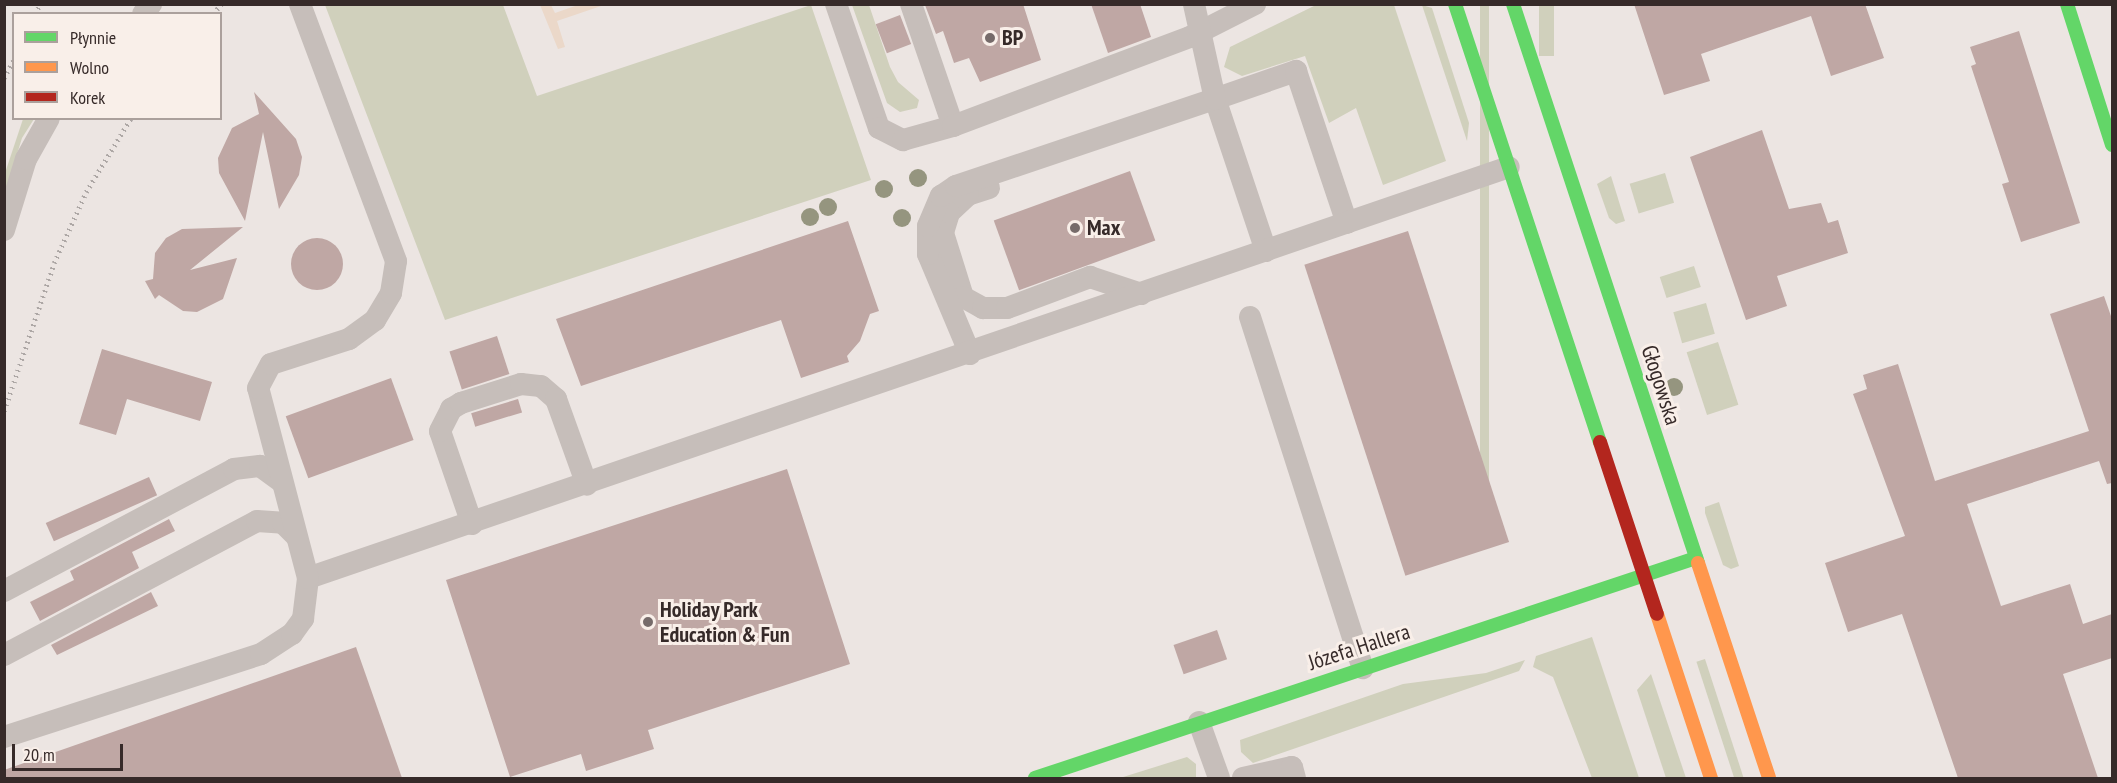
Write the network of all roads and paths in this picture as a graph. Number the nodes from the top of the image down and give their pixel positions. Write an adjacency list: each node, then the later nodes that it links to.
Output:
1 (300, 4): 22 (lane)
2 (836, 4): 12 (lane)
3 (911, 4): 12 (lane)
4 (1194, 4): 9 (lane)
5 (1255, 4): 9 (lane)
6 (1455, 4): 15 (main road)
7 (1514, 4): 26 (main road, Głogowska)
8 (2067, 4): 13 (main road)
9 (1203, 30): 10 (lane); 12 (lane)
10 (1215, 99): 14 (lane); 16 (lane); 18 (lane)
11 (48, 120): 17 (lane)
12 (953, 126)
13 (2112, 145)
14 (1035, 159): 19 (lane); 21 (lane)
15 (1509, 167): 16 (lane); 28 (main road)
16 (1347, 223): 18 (lane)
17 (4, 230)
18 (1266, 251): 19 (lane)
19 (1141, 294): 21 (lane)
20 (1250, 317): 31 (lane)
21 (970, 354): 23 (lane)
22 (281, 481): 25 (lane); 29 (lane)
23 (588, 485): 24 (lane); 24 (lane)
24 (472, 524): 27 (lane)
25 (296, 536): 27 (lane); 30 (lane)
26 (1696, 558): 28 (main road, Józefa Hallera); 39 (main road, Głogowska)
27 (308, 578): 33 (lane)
28 (1645, 578): 31 (main road, Józefa Hallera); 38 (main road)
29 (4, 591)
30 (4, 655)
31 (1363, 668): 32 (main road, Józefa Hallera)
32 (1199, 722): 34 (main road, Józefa Hallera); 35 (lane)
33 (4, 737)
34 (1035, 778)
35 (1219, 778)
36 (1243, 778): 37 (lane)
37 (1295, 778)
38 (1711, 778)
39 (1769, 778)

